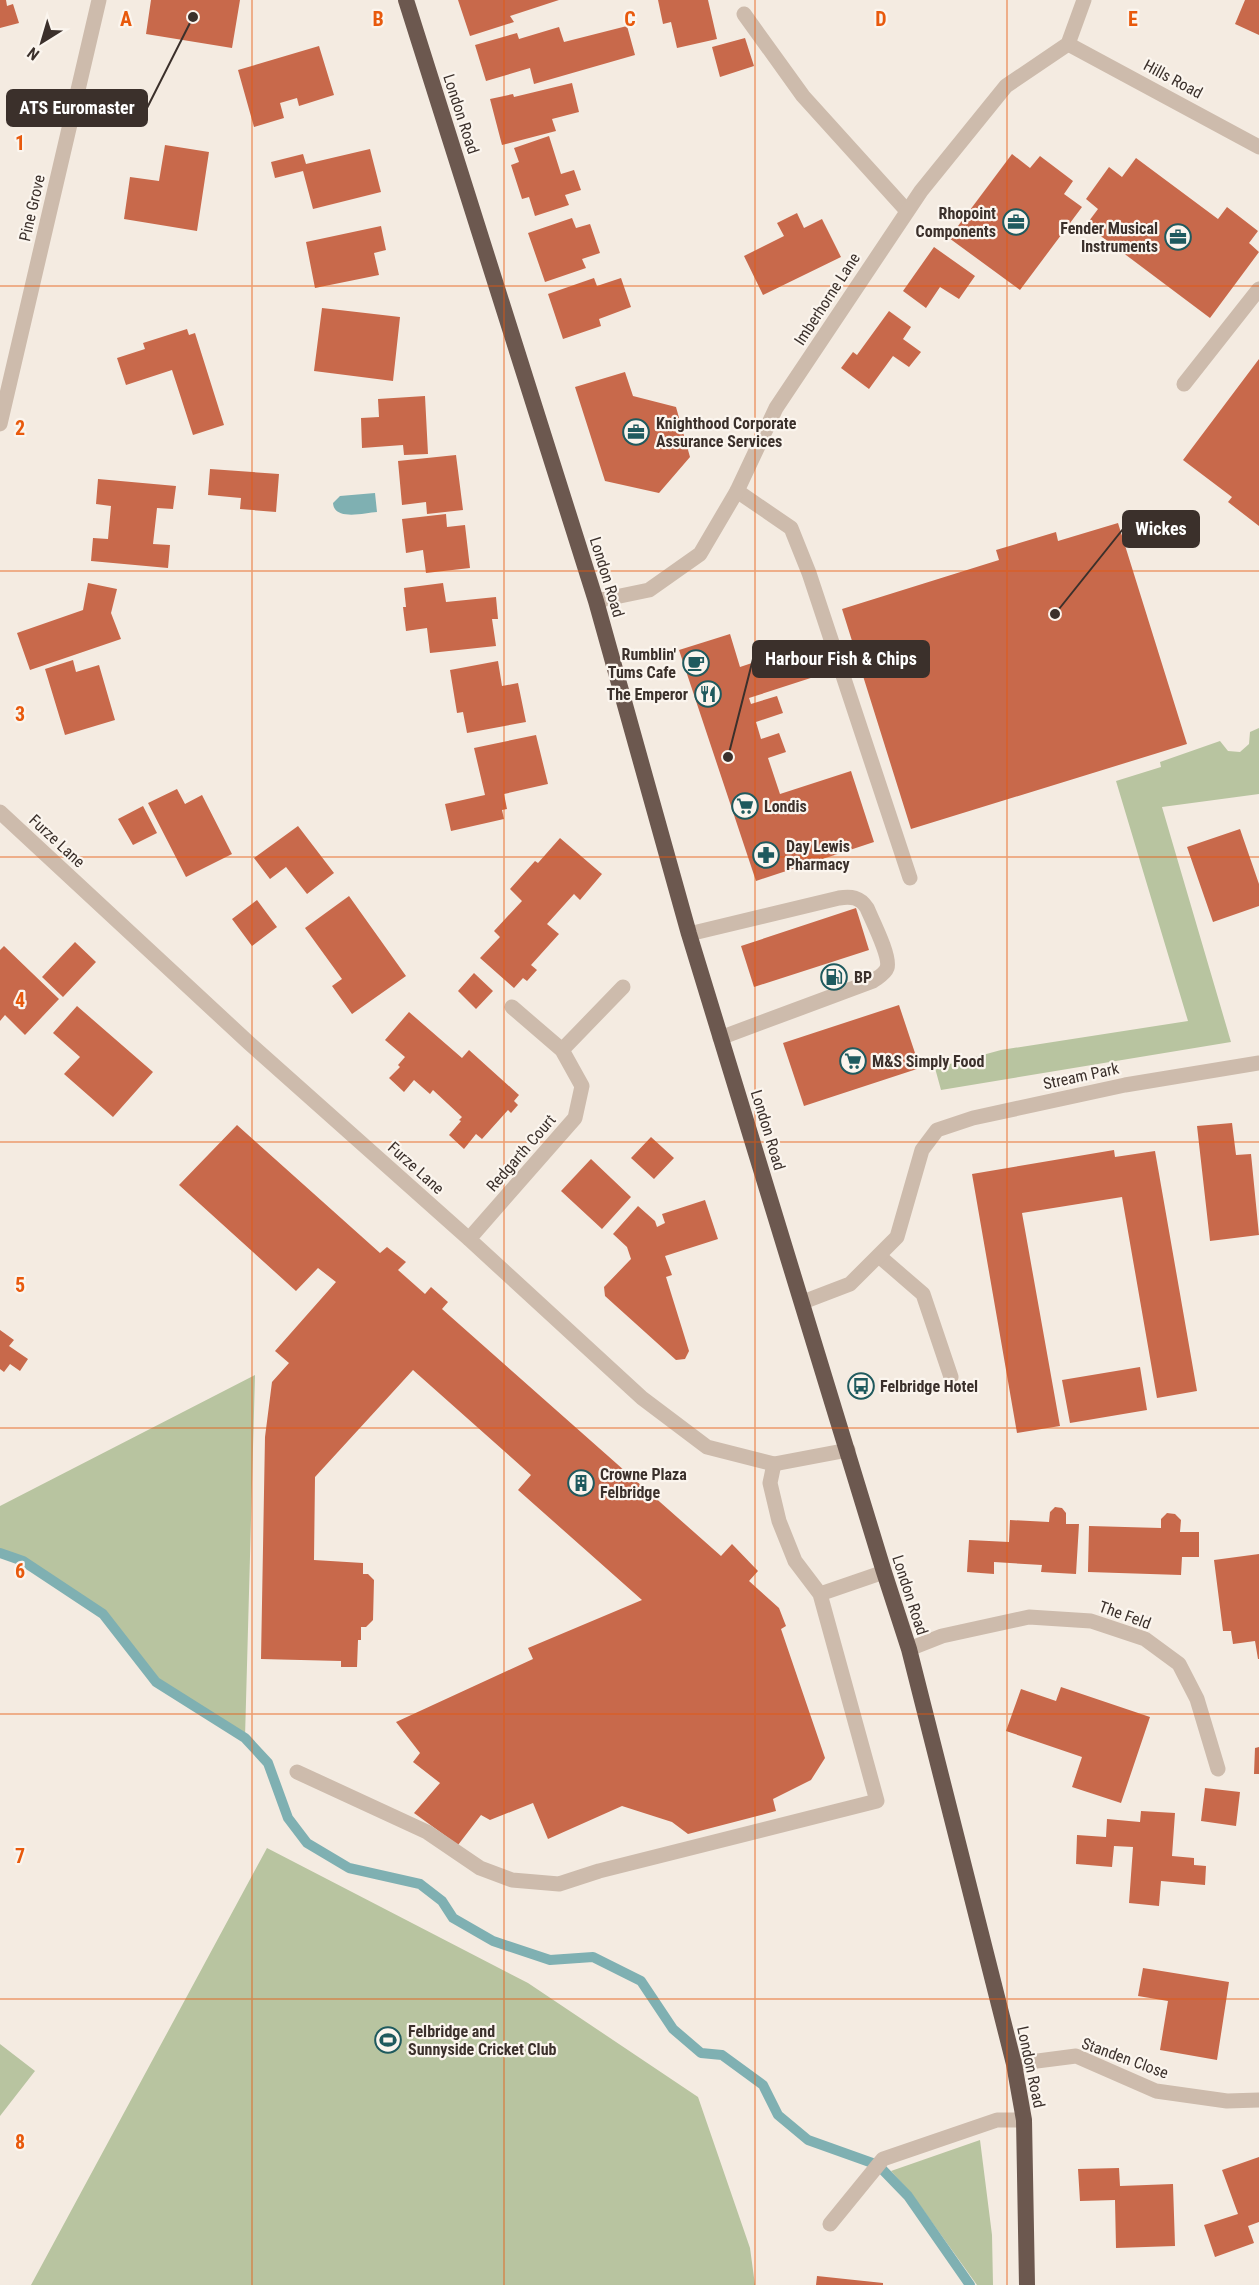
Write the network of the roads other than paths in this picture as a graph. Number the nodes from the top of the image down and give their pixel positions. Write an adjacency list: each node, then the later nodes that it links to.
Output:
1 (99, 0): 10 (street, Pine Grove)
2 (406, 0): 12 (highway, London Road)
3 (1084, 0): 5 (street)
4 (744, 14): 7 (street)
5 (1068, 44): 6 (street, Hills Road); 7 (street, Imberhorne Lane)
6 (1259, 147)
7 (907, 211): 11 (street, Imberhorne Lane)
8 (1259, 289): 9 (street)
9 (1184, 384)
10 (0, 424)
11 (737, 491): 12 (street, Imberhorne Lane); 14 (street)
12 (596, 601): 15 (highway, London Road)
13 (0, 812): 21 (street, Furze Lane)
14 (910, 878)
15 (689, 934): 18 (highway, London Road); 18 (street)
16 (623, 987): 19 (street)
17 (512, 1007): 19 (street, Redgarth Court)
18 (720, 1038): 23 (highway, London Road)
19 (562, 1050): 21 (street, Redgarth Court)
20 (1259, 1063): 22 (street, Stream Park)
21 (469, 1239): 26 (street, Furze Lane)
22 (879, 1256): 23 (street); 24 (street)
23 (803, 1302): 25 (highway, London Road)
24 (951, 1377)
25 (848, 1450): 26 (street, Furze Lane); 27 (highway, London Road)
26 (774, 1464): 28 (street)
27 (884, 1572): 28 (street); 29 (highway, London Road)
28 (820, 1594): 31 (street)
29 (909, 1650): 30 (street, The Feld); 32 (highway, London Road)
30 (1218, 1769)
31 (297, 1772)
32 (1014, 2064): 33 (street, Standen Close); 34 (highway, London Road)
33 (1259, 2100)
34 (1024, 2120): 35 (street); 36 (highway, London Road)
35 (830, 2224)
36 (1027, 2285)

